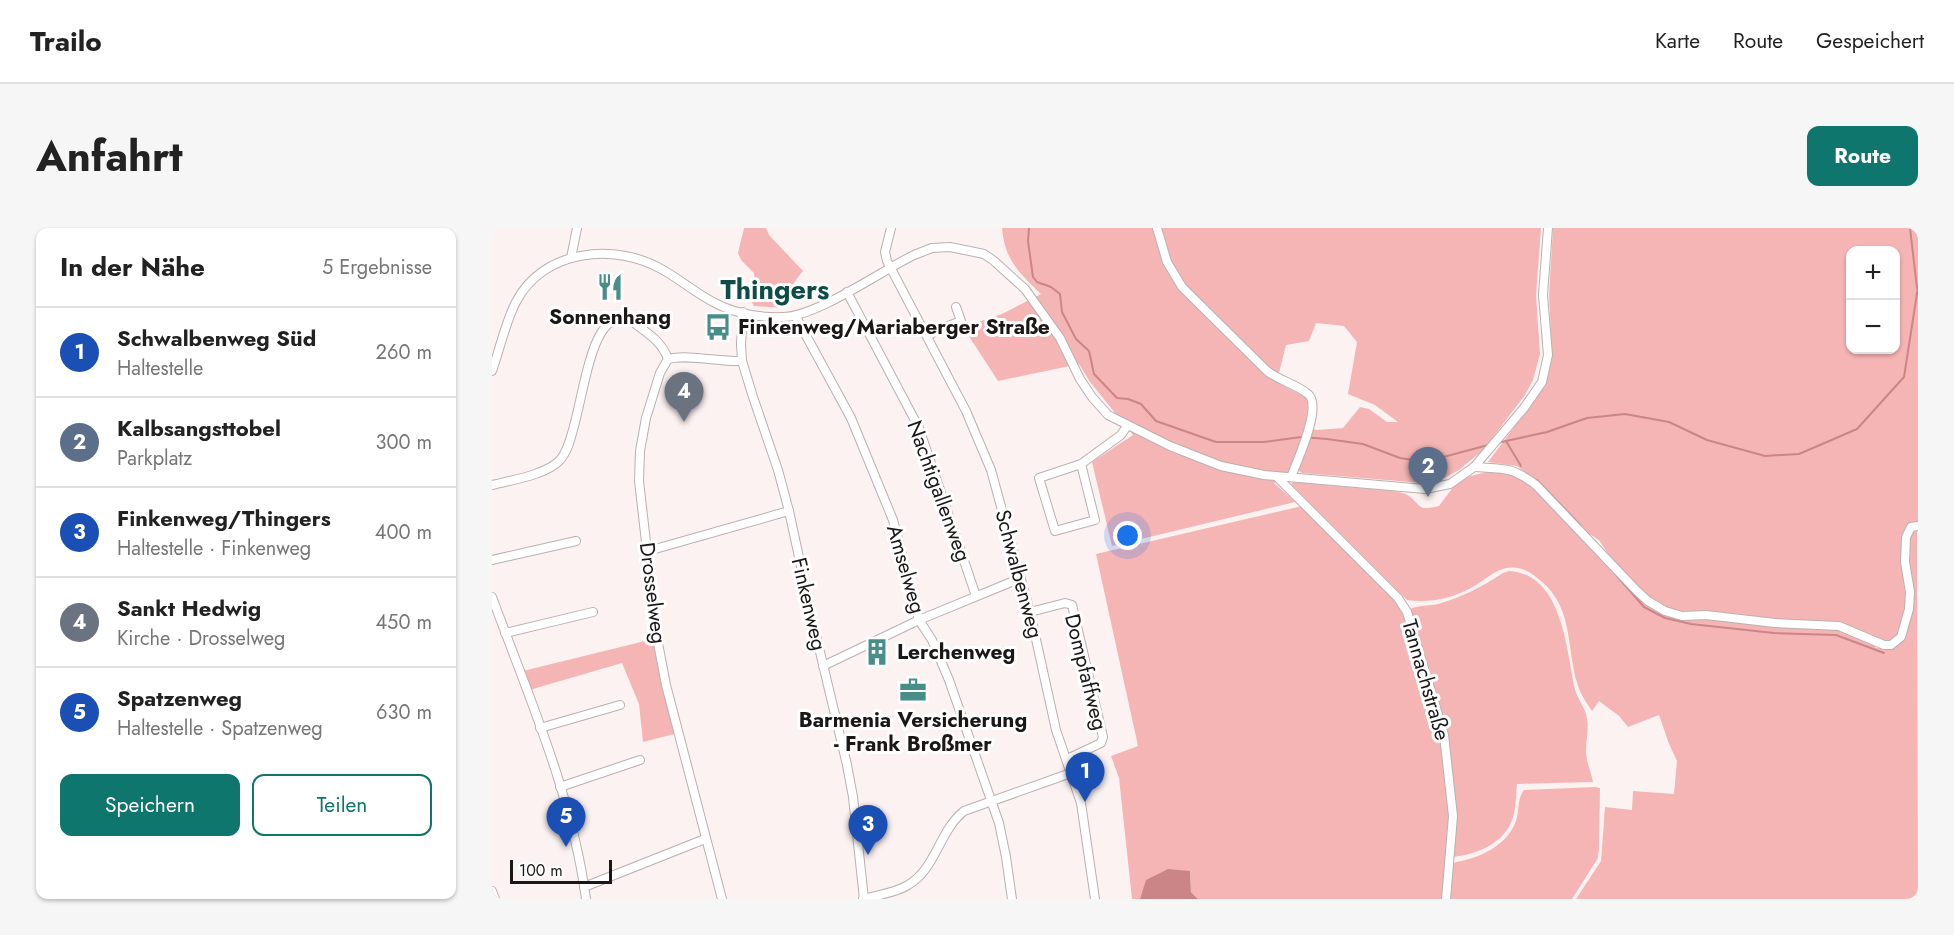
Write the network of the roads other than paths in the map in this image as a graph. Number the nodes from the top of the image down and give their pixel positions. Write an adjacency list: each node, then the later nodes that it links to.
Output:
1 (577, 228): 5 (street)
2 (891, 228): 6 (street)
3 (1157, 228): 19 (street)
4 (1548, 228): 17 (street)
5 (571, 258): 9 (street); 14 (street)
6 (891, 266): 7 (street); 11 (street, Schwalbenweg); 15 (street)
7 (847, 292): 10 (street); 27 (street, Nachtigallenweg)
8 (956, 307): 11 (street)
9 (743, 312): 10 (street); 13 (street, Finkenweg)
10 (796, 316): 31 (street, Amselweg)
11 (928, 337): 26 (street, Schwalbenweg)
12 (668, 359): 13 (street); 20 (street); 24 (street, Drosselweg)
13 (742, 362): 21 (street, Finkenweg)
14 (492, 371)
15 (1127, 426): 16 (street); 18 (street)
16 (1081, 464): 16 (street)
17 (1474, 467): 19 (street); 22 (street)
18 (1277, 477): 19 (street); 51 (street, Tannachstraße)
19 (1291, 477)
20 (492, 485)
21 (789, 511): 24 (street); 33 (street, Finkenweg)
22 (1918, 526)
23 (576, 541): 25 (street)
24 (648, 551): 41 (street, Drosselweg)
25 (492, 560)
26 (1021, 578): 27 (street); 30 (street, Schwalbenweg)
27 (976, 596): 31 (street)
28 (492, 597): 32 (street)
29 (593, 612): 32 (street)
30 (1030, 612): 36 (street, Schwalbenweg); 36 (street, Dompfaffweg)
31 (919, 620): 33 (street); 40 (street, Amselweg)
32 (505, 633): 35 (street)
33 (824, 666): 48 (street, Finkenweg)
34 (620, 705): 35 (street)
35 (540, 728): 39 (street)
36 (1067, 759): 38 (street, Schwalbenweg)
37 (640, 760): 39 (street)
38 (1071, 773): 40 (street); 50 (street, Schwalbenweg)
39 (560, 787): 42 (street)
40 (989, 801): 44 (street); 49 (street, Amselweg)
41 (705, 839): 42 (street); 47 (street, Drosselweg)
42 (584, 887): 46 (street)
43 (492, 891): 45 (street)
44 (891, 895): 48 (street)
45 (495, 899)
46 (586, 899)
47 (722, 899)
48 (864, 899)
49 (1012, 899)
50 (1095, 899)
51 (1446, 899)

